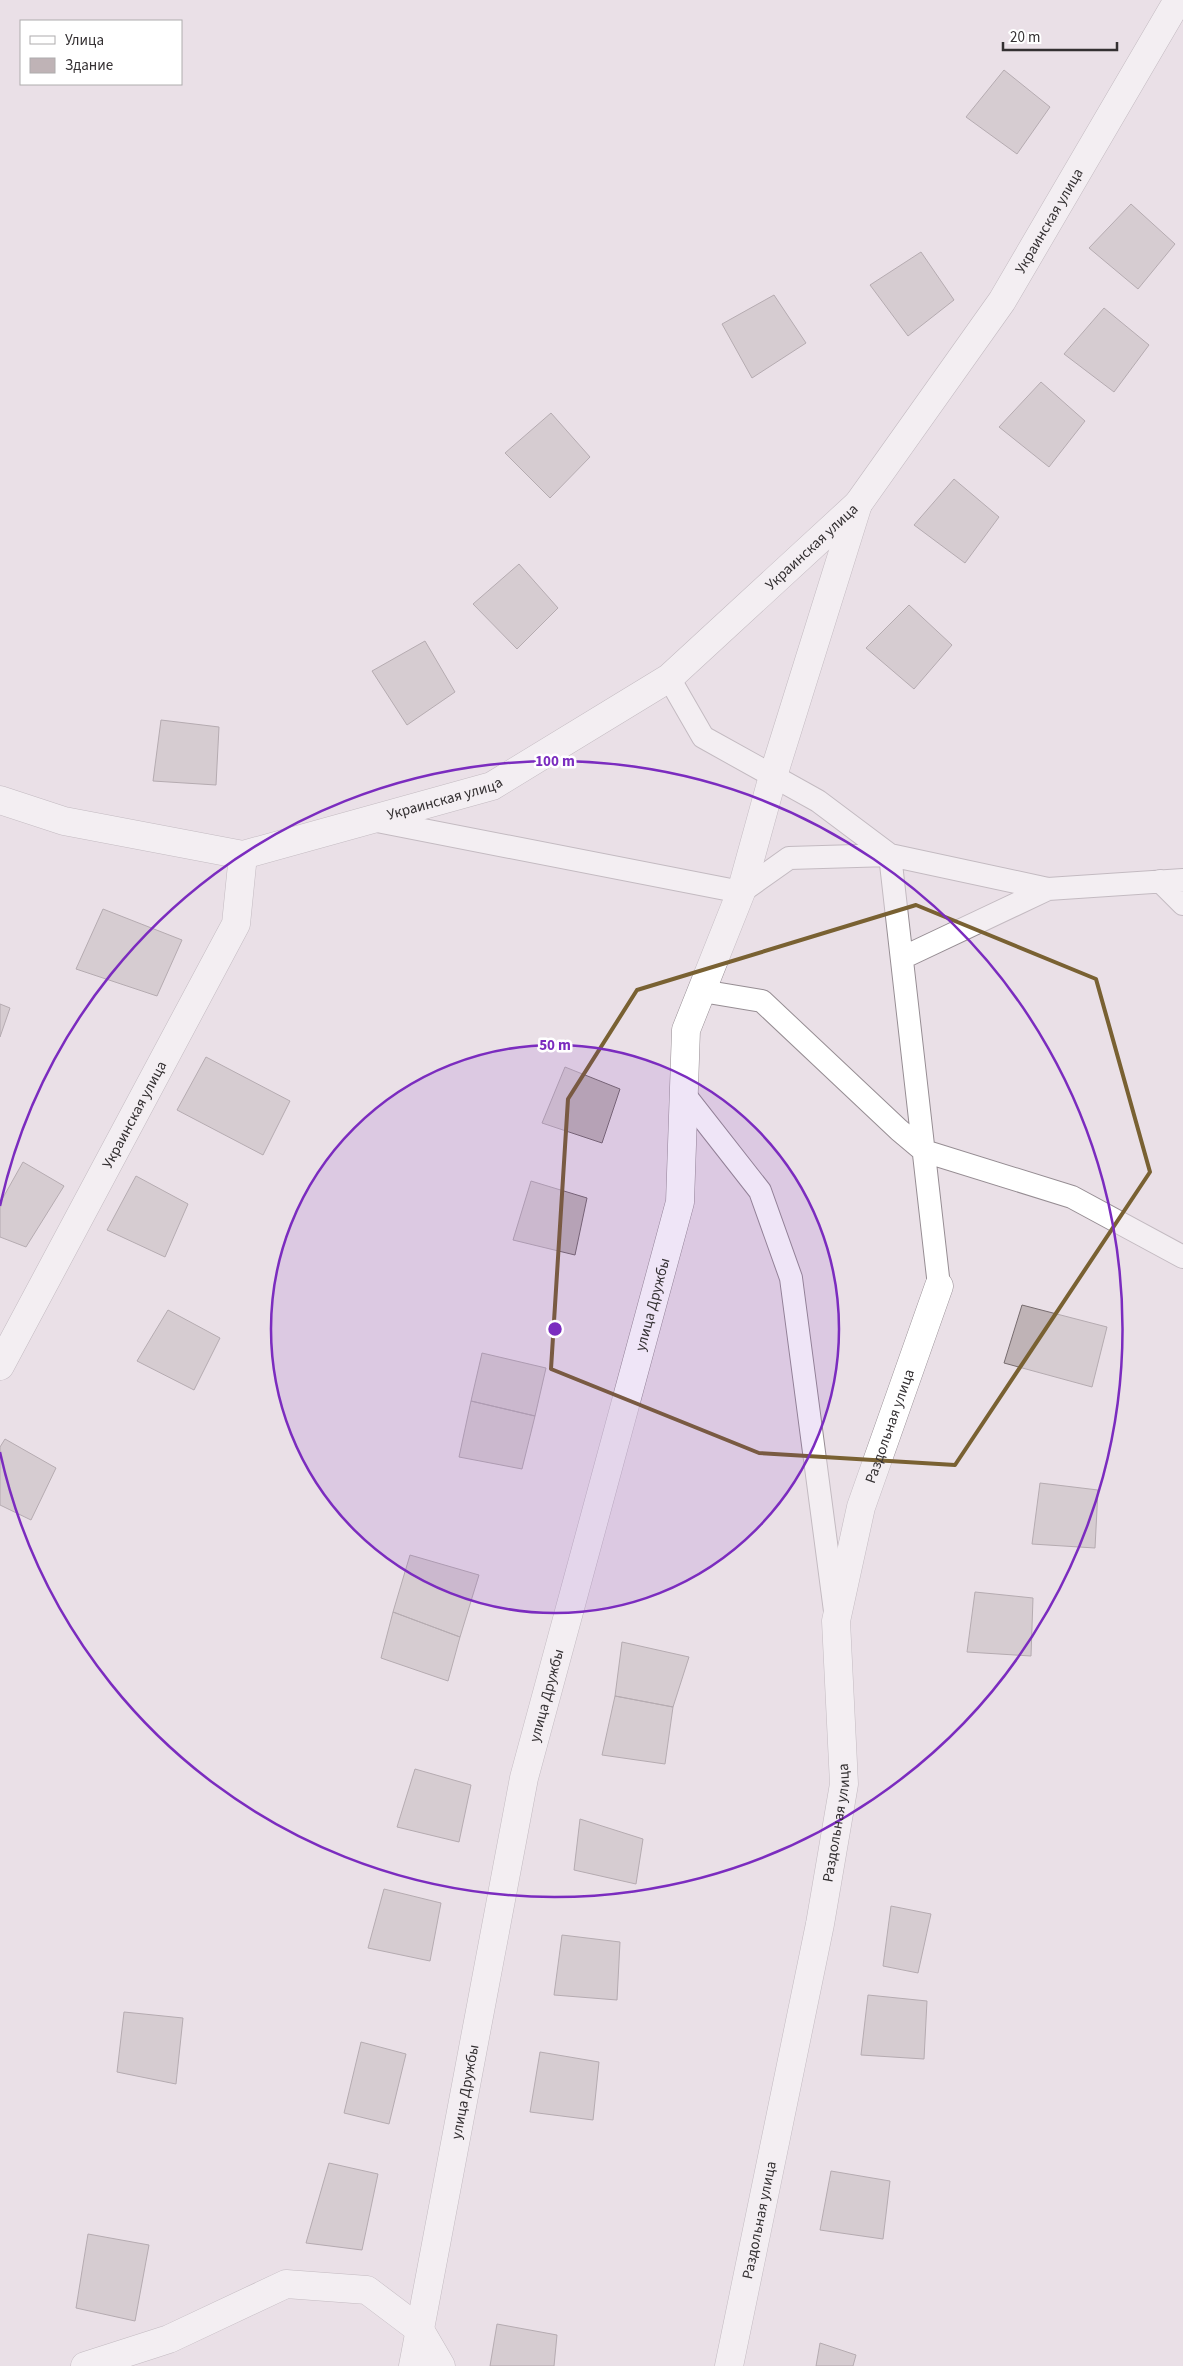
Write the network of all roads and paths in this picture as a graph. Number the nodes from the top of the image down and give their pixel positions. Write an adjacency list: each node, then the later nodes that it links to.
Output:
1 (1178, 0): 2 (street, Украинская улица)
2 (858, 504): 3 (street, Украинская улица); 4 (street)
3 (669, 678): 4 (lane); 6 (street, Украинская улица)
4 (773, 776): 7 (lane); 12 (street)
5 (0, 800): 8 (street, Украинская улица)
6 (371, 820): 8 (street, Украинская улица); 12 (lane)
7 (890, 855): 11 (lane); 12 (lane); 14 (lane)
8 (243, 856): 20 (street, Украинская улица)
9 (1183, 880): 10 (lane)
10 (1160, 881): 11 (lane); 13 (lane)
11 (1048, 888): 14 (lane)
12 (740, 892): 15 (street)
13 (1183, 904)
14 (902, 958): 17 (lane)
15 (702, 991): 16 (street, улица Дружбы); 17 (lane)
16 (684, 1094): 21 (lane); 22 (street, улица Дружбы)
17 (924, 1151): 18 (lane); 19 (lane)
18 (1183, 1257)
19 (939, 1286): 21 (street, Раздольная улица)
20 (0, 1366)
21 (836, 1621): 26 (street, Раздольная улица)
22 (420, 2330): 23 (street); 24 (street, улица Дружбы); 25 (street)
23 (85, 2366)
24 (413, 2366)
25 (442, 2366)
26 (729, 2366)

